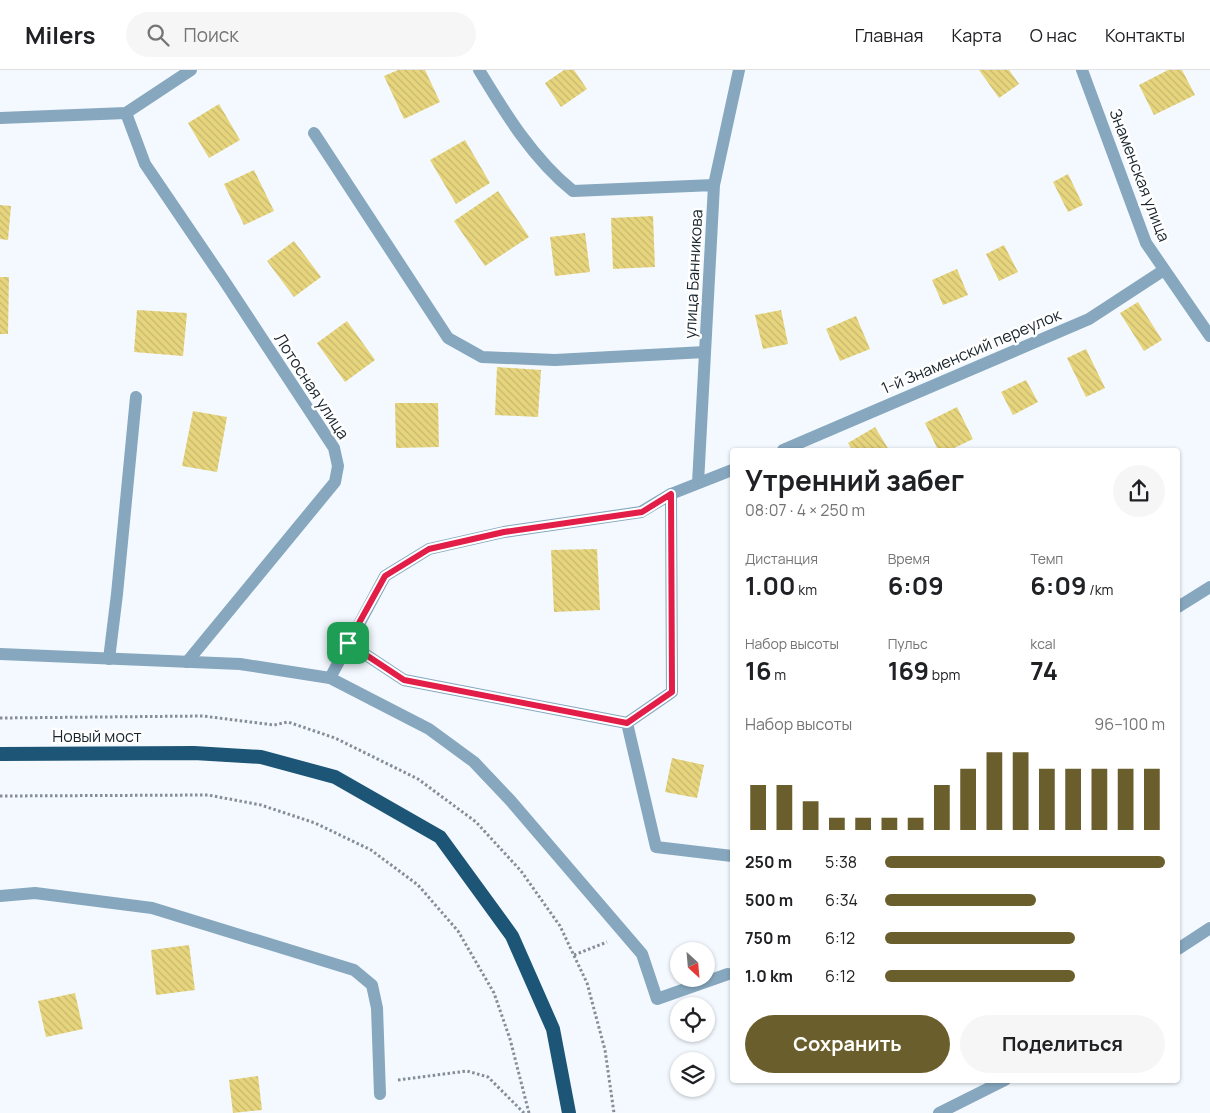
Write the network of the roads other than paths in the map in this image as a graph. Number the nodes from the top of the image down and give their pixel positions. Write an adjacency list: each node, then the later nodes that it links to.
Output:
1 (191, 70): 5 (street)
2 (479, 70): 8 (street)
3 (739, 70): 8 (street, улица Банникова)
4 (1082, 70): 9 (street, Знаменская улица)
5 (126, 113): 6 (street); 22 (street, Лотосная улица)
6 (0, 118)
7 (314, 133): 11 (street)
8 (714, 186): 11 (street, улица Банникова)
9 (1164, 270): 10 (street, Знаменская улица); 13 (street, 1-й Знаменский переулок)
10 (1210, 336)
11 (705, 352): 15 (street, улица Банникова)
12 (136, 397): 21 (street)
13 (789, 448)
14 (730, 471): 15 (street)
15 (698, 483): 16 (street)
16 (671, 494): 19 (street); 24 (street)
17 (1210, 587): 18 (street)
18 (1180, 606)
19 (348, 643): 23 (street); 24 (street)
20 (0, 654): 21 (street)
21 (109, 659): 22 (street)
22 (187, 662): 23 (street)
23 (330, 678): 30 (street)
24 (627, 723): 26 (street)
25 (0, 754): 33 (highway, Новый мост)
26 (730, 856)
27 (0, 896): 32 (street)
28 (1210, 928): 29 (street)
29 (1180, 948)
30 (728, 974)
31 (999, 1083): 34 (street)
32 (380, 1089)
33 (570, 1113)
34 (939, 1113)

